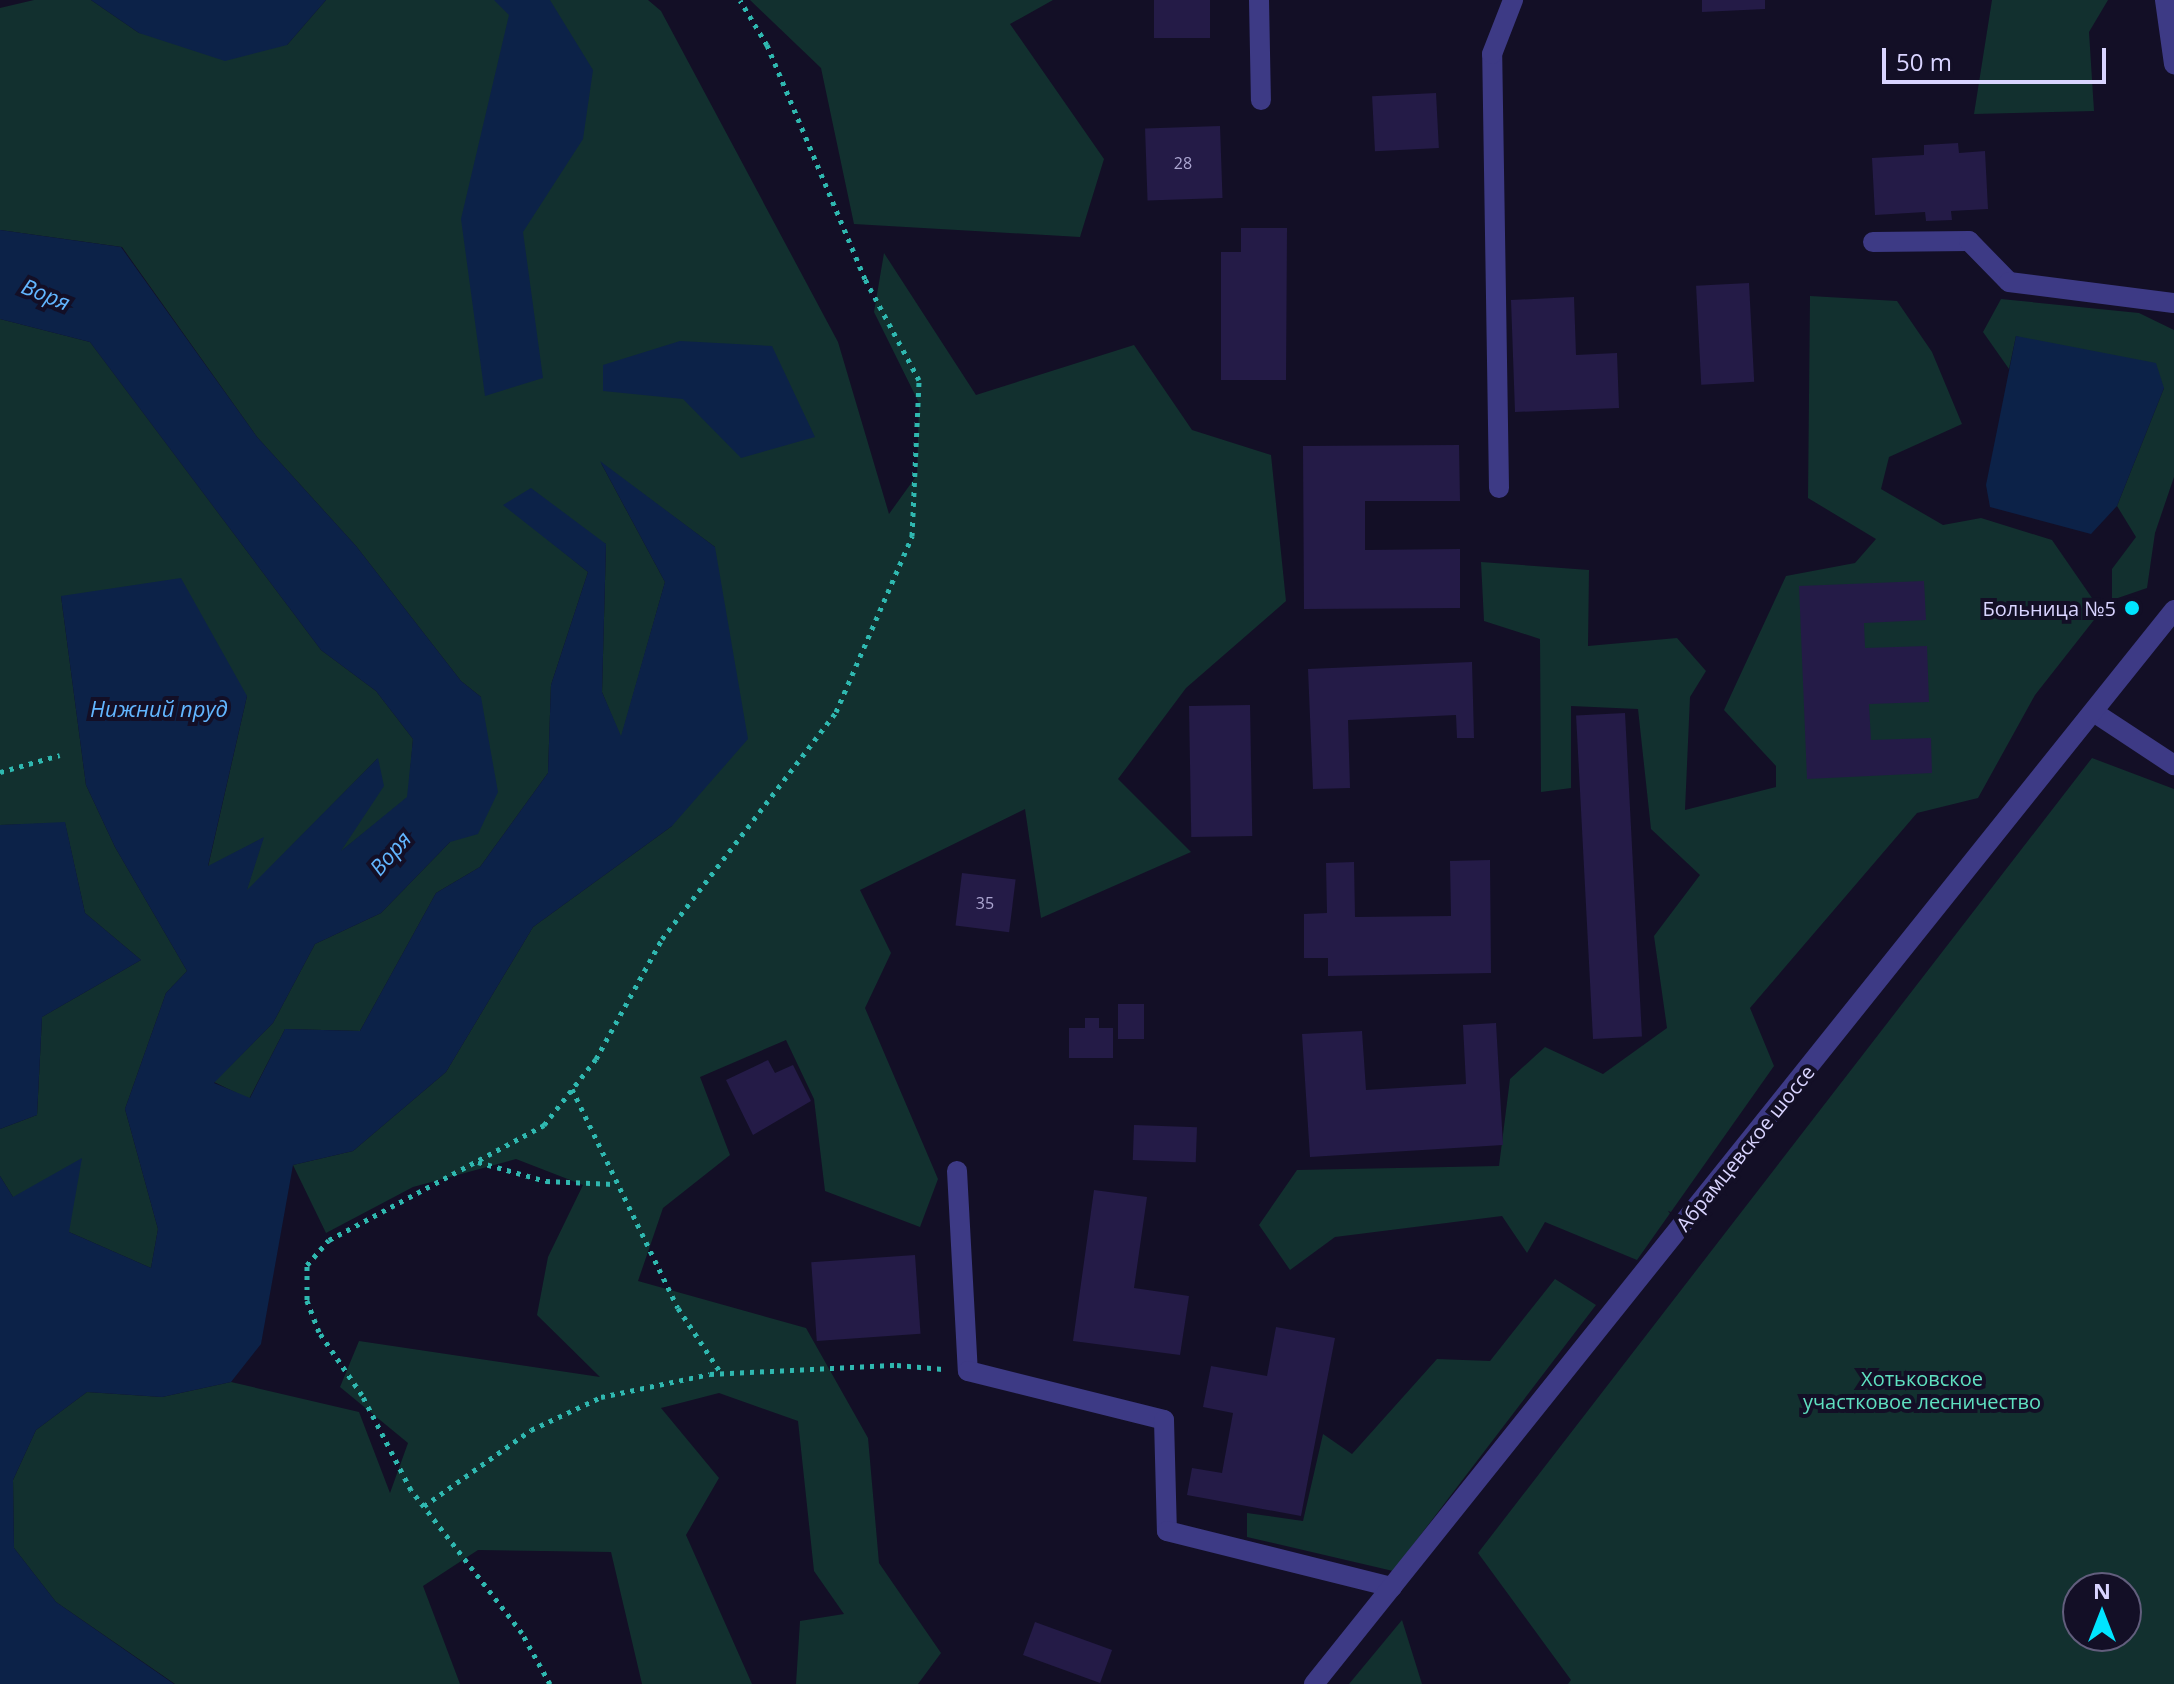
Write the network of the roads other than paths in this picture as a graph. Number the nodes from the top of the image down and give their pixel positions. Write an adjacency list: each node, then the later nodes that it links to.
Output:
1 (1259, 0): 5 (street)
2 (1513, 0): 8 (street)
3 (2165, 0): 4 (street)
4 (2174, 64)
5 (1261, 100)
6 (1873, 242): 7 (street)
7 (2174, 303)
8 (1499, 488)
9 (2174, 610): 10 (street, Абрамцевское шоссе)
10 (2095, 713): 11 (street); 13 (street, Абрамцевское шоссе)
11 (2174, 765)
12 (957, 1171): 13 (street)
13 (1392, 1587): 14 (street, Абрамцевское шоссе)
14 (1314, 1684)

